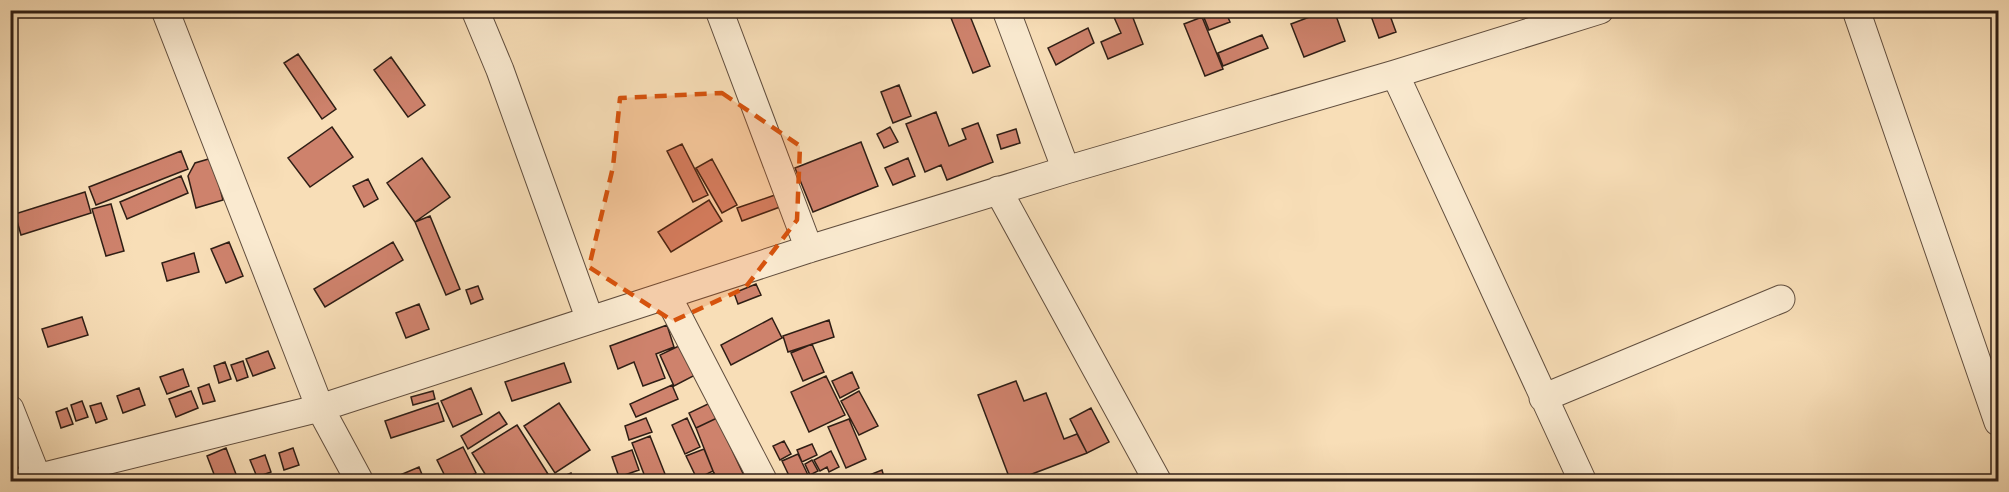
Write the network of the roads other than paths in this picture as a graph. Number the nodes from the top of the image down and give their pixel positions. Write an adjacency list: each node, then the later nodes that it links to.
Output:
1 (165, 10): 15 (street)
2 (475, 10): 13 (street)
3 (719, 10): 10 (street)
4 (1005, 10): 8 (street)
5 (1600, 10): 7 (street)
6 (1856, 10): 17 (street)
7 (1395, 74): 8 (street); 14 (street)
8 (1066, 170): 9 (street)
9 (998, 190): 10 (street); 21 (street)
10 (809, 249): 11 (street)
11 (667, 294): 13 (street); 20 (street)
12 (1781, 298): 14 (street)
13 (590, 320): 15 (street)
14 (1543, 398): 22 (street)
15 (320, 408): 18 (street); 19 (street)
16 (10, 409): 18 (street)
17 (1998, 422)
18 (32, 480)
19 (360, 482)
20 (764, 482)
21 (1158, 482)
22 (1583, 482)

